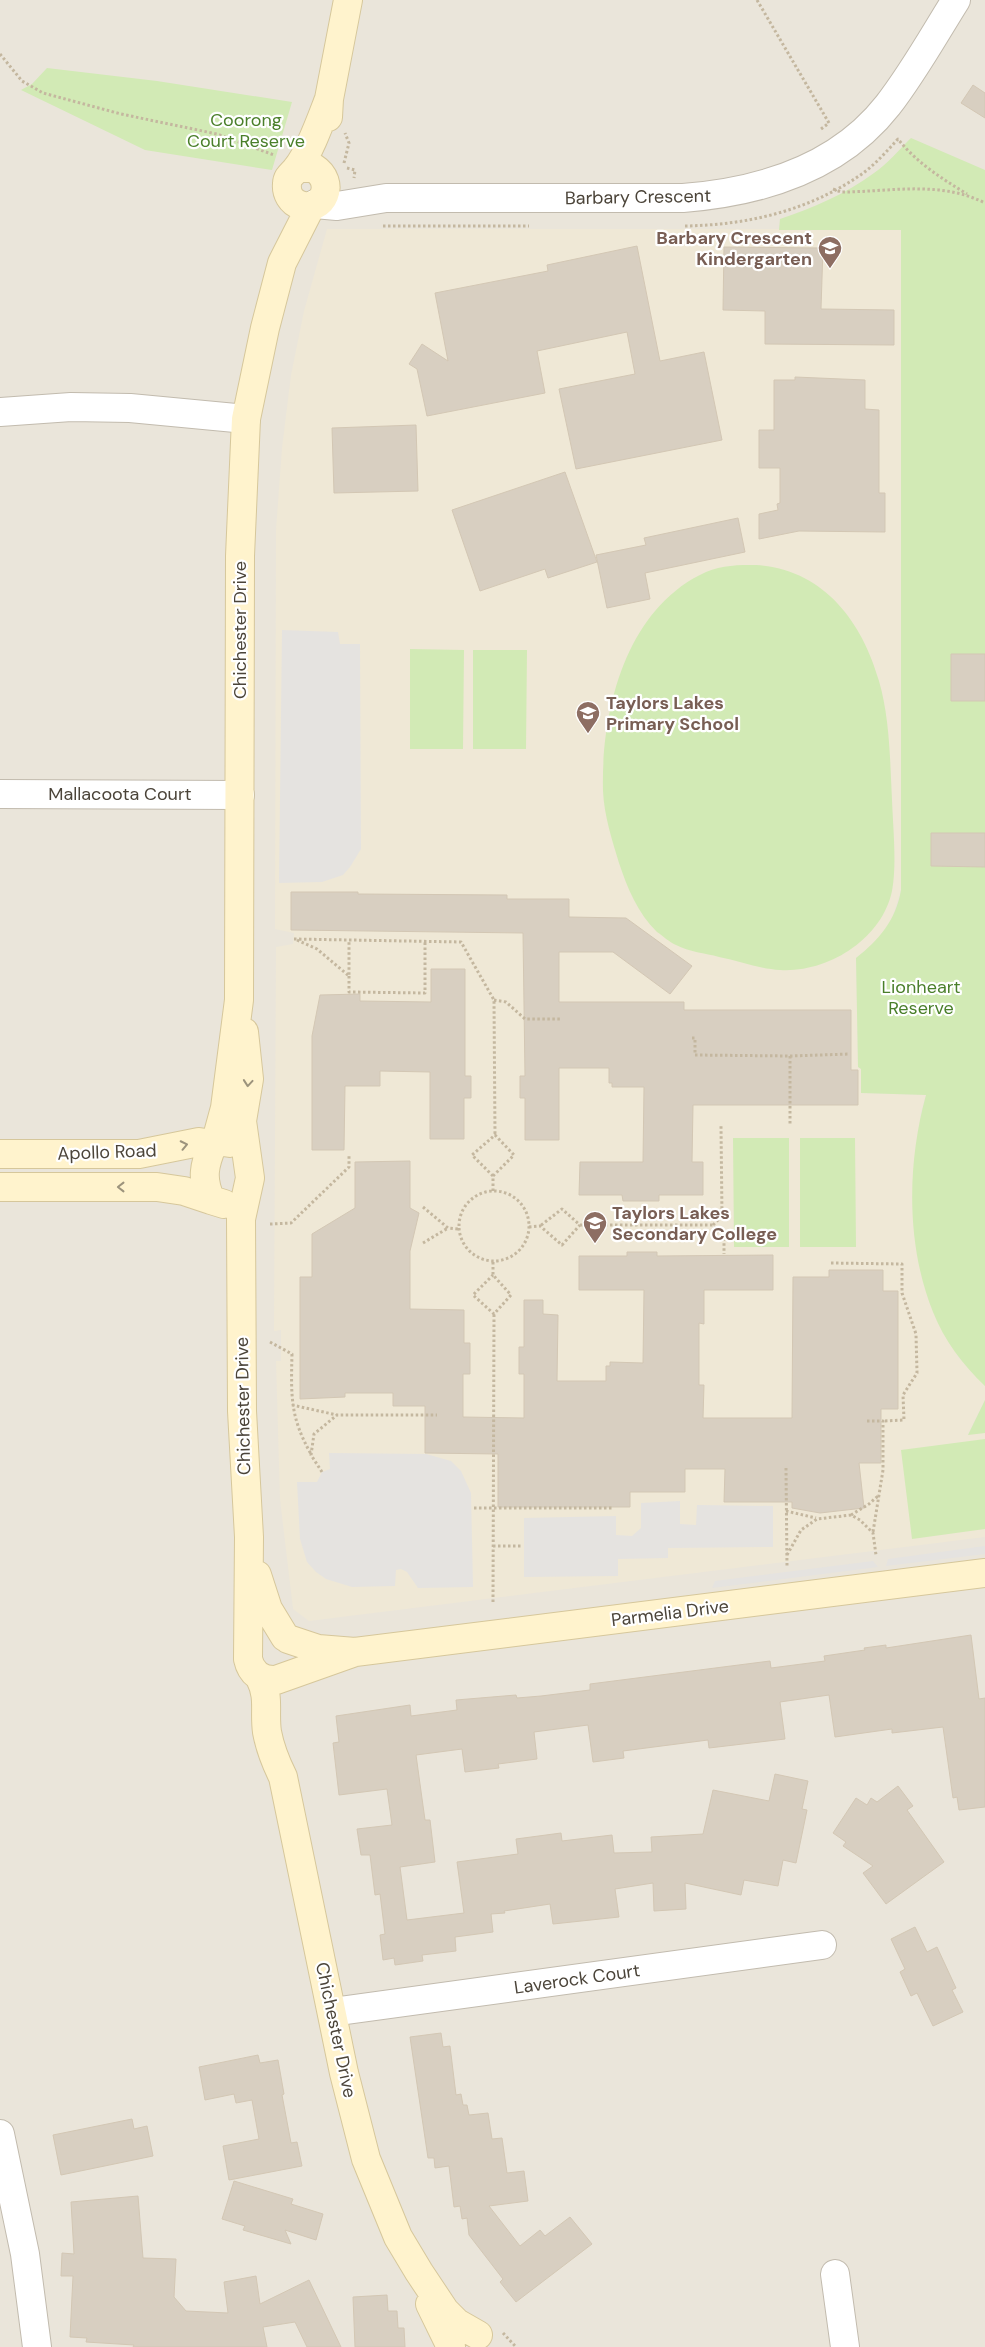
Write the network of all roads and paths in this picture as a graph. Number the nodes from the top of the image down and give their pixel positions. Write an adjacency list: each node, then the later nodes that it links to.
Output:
1 (348, 0): 5 (street, Chichester Drive)
2 (757, 0): 8 (path)
3 (956, 0): 8 (street, Barbary Crescent)
4 (0, 54): 10 (path)
5 (329, 99): 10 (street, Chichester Drive); 11 (street, Chichester Drive)
6 (898, 139): 12 (path)
7 (349, 143): 9 (path)
8 (825, 159): 12 (path); 13 (street, Barbary Crescent)
9 (355, 170)
10 (288, 172): 11 (street); 15 (street); 16 (street, Chichester Drive)
11 (324, 177): 13 (street, Barbary Crescent); 15 (street)
12 (967, 194): 14 (path)
13 (386, 198): 15 (street, Barbary Crescent)
14 (985, 203)
15 (313, 205): 16 (street, Chichester Drive)
16 (282, 263): 18 (street, Chichester Drive)
17 (0, 412): 18 (street)
18 (246, 419): 20 (street, Chichester Drive)
19 (0, 794): 20 (street, Mallacoota Court)
20 (240, 795): 24 (street, Chichester Drive)
21 (349, 940): 22 (path); 23 (path); 23 (path)
22 (425, 941): 23 (path); 25 (path)
23 (348, 976)
24 (239, 1000): 33 (street, Chichester Drive); 34 (street, Chichester Drive, one-way to 34)
25 (494, 1000): 26 (path); 32 (path)
26 (562, 1019)
27 (692, 1038): 29 (path)
28 (849, 1054): 29 (path)
29 (790, 1056): 30 (path)
30 (790, 1125)
31 (721, 1126): 45 (path)
32 (495, 1135): 37 (path); 37 (path)
33 (215, 1142): 34 (street); 35 (street, Apollo Road, one-way to 33); 41 (street)
34 (246, 1153): 40 (street)
35 (0, 1154)
36 (349, 1155): 43 (path)
37 (493, 1176): 39 (path)
38 (0, 1187): 41 (street, Apollo Road, one-way to 38)
39 (494, 1191): 47 (path); 49 (path)
40 (244, 1198): 41 (street); 54 (street, Chichester Drive)
41 (212, 1201): 54 (street, Chichester Drive)
42 (423, 1207): 48 (path)
43 (270, 1224)
44 (580, 1225): 45 (path); 46 (path); 46 (path)
45 (713, 1225): 51 (path)
46 (540, 1226): 47 (path)
47 (529, 1227): 52 (path)
48 (448, 1228): 49 (path); 50 (path)
49 (459, 1229): 52 (path)
50 (423, 1243)
51 (724, 1254)
52 (493, 1262): 55 (path)
53 (831, 1263): 62 (path)
54 (241, 1274): 74 (street, Chichester Drive)
55 (493, 1275): 56 (path); 56 (path)
56 (494, 1314): 67 (path)
57 (270, 1342): 58 (path)
58 (292, 1405): 59 (path); 63 (path)
59 (338, 1415): 60 (path); 63 (path)
60 (437, 1415)
61 (867, 1421): 62 (path)
62 (883, 1421): 66 (path)
63 (311, 1455): 65 (path)
64 (786, 1468): 70 (path)
65 (322, 1472)
66 (879, 1496): 71 (path); 73 (path)
67 (494, 1507): 68 (path); 69 (path); 75 (path)
68 (474, 1508)
69 (614, 1508)
70 (786, 1511): 72 (path); 77 (path)
71 (851, 1514): 72 (path); 73 (path)
72 (817, 1518): 77 (path)
73 (873, 1533): 78 (path)
74 (249, 1537): 82 (street, Chichester Drive); 83 (street, Chichester Drive)
75 (493, 1546): 76 (path); 81 (path)
76 (522, 1546)
77 (787, 1555): 79 (path)
78 (876, 1555)
79 (787, 1566)
80 (985, 1573): 84 (street, Parmelia Drive)
81 (493, 1602)
82 (287, 1638): 83 (street); 84 (street, Parmelia Drive); 85 (street)
83 (248, 1652): 86 (street)
84 (355, 1652): 85 (street, Parmelia Drive)
85 (290, 1674): 86 (street); 87 (street, Chichester Drive)
86 (260, 1678): 87 (street, Chichester Drive)
87 (283, 1777): 89 (street, Chichester Drive)
88 (822, 1945): 89 (street, Laverock Court)
89 (332, 2012): 91 (street, Chichester Drive)
90 (0, 2134): 93 (street)
91 (419, 2272): 94 (street, Chichester Drive); 95 (street, Chichester Drive)
92 (835, 2274): 96 (street)
93 (35, 2342)
94 (477, 2343)
95 (451, 2347)
96 (845, 2347)

